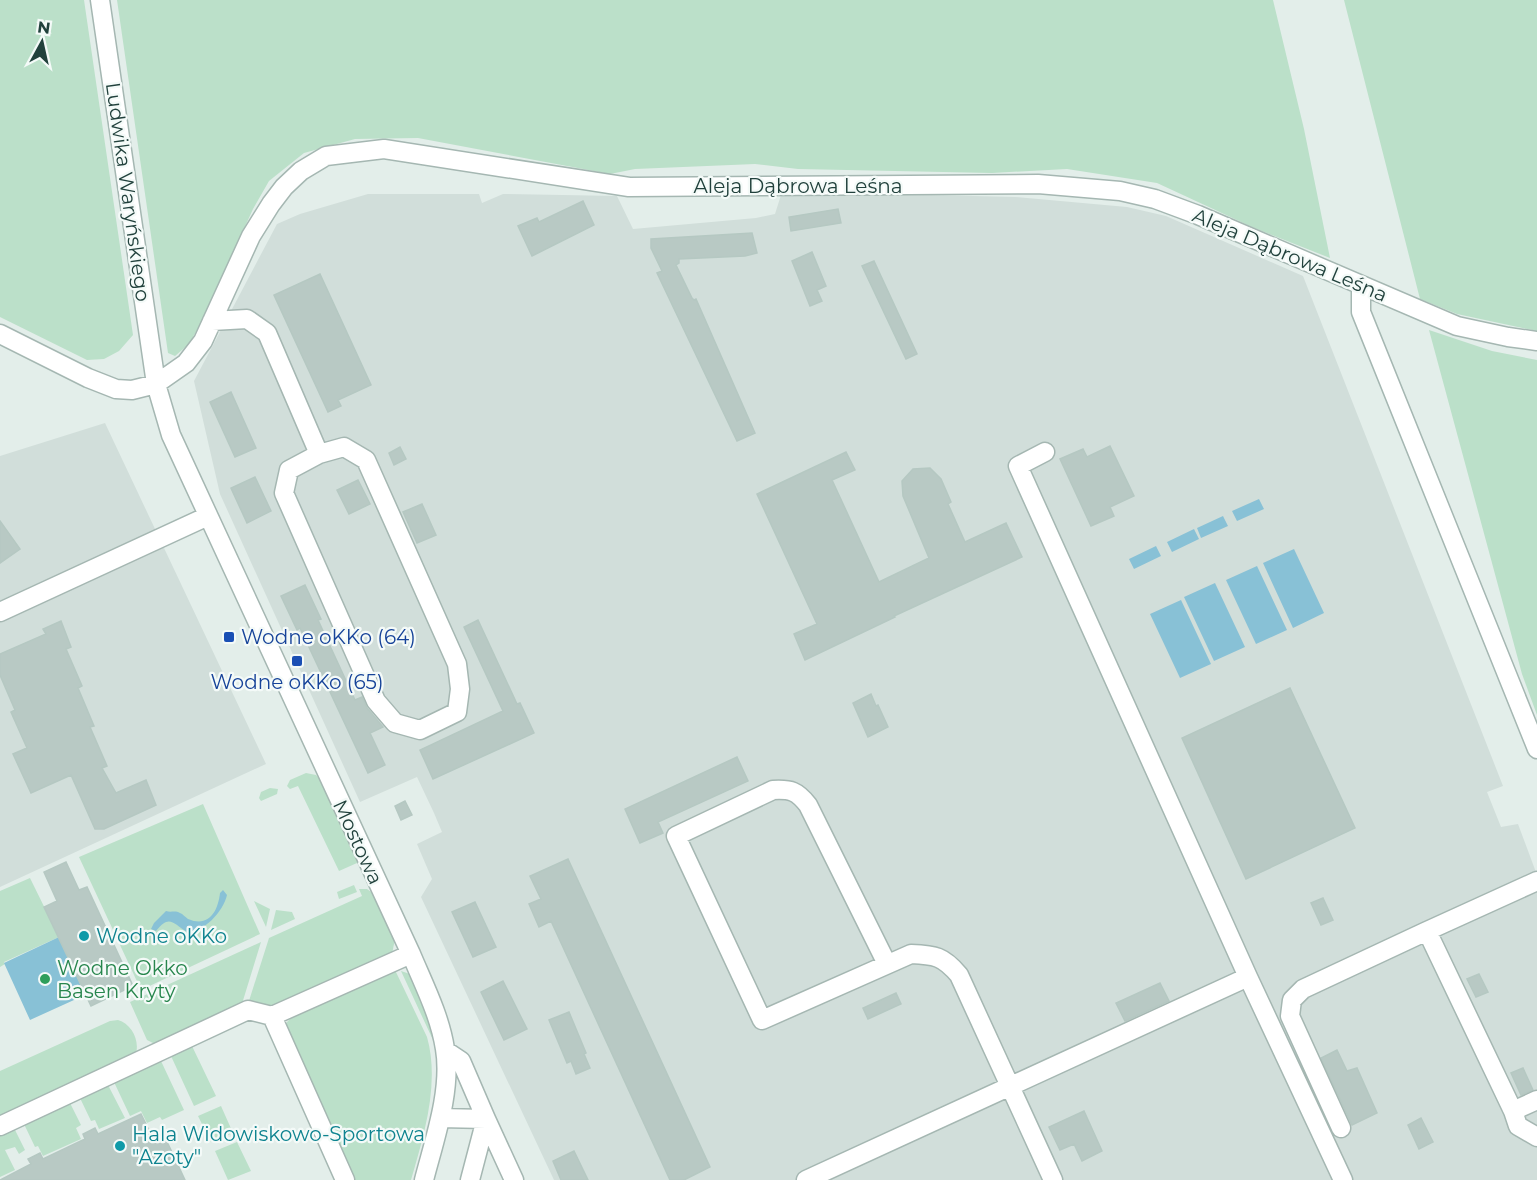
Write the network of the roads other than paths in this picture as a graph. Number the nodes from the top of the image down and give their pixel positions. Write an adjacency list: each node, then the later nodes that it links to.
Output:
1 (100, 0): 6 (street, Ludwika Waryńskiego)
2 (1361, 286): 3 (street, Aleja Dąbrowa Leśna); 5 (street, Aleja Dąbrowa Leśna); 11 (street)
3 (212, 321): 6 (street, Aleja Dąbrowa Leśna); 8 (street)
4 (0, 334): 6 (street)
5 (1537, 341)
6 (156, 384): 9 (street, Mostowa)
7 (1045, 452): 16 (street)
8 (319, 454): 8 (street)
9 (208, 516): 10 (street); 14 (street, Mostowa)
10 (0, 612)
11 (1537, 749)
12 (1537, 881): 13 (street)
13 (1427, 931): 21 (street); 25 (street)
14 (411, 954): 17 (street); 18 (street, Mostowa)
15 (887, 964): 15 (street); 19 (street)
16 (1248, 977): 19 (street); 33 (street)
17 (272, 1016): 24 (street); 27 (street)
18 (446, 1051): 22 (street, Mostowa); 23 (street)
19 (1010, 1087): 31 (street); 32 (street)
20 (1537, 1100): 21 (street)
21 (1513, 1111): 26 (street)
22 (440, 1118): 23 (street); 28 (street, Mostowa)
23 (486, 1119): 29 (street); 30 (street)
24 (0, 1126)
25 (1341, 1128)
26 (1537, 1137)
27 (345, 1180)
28 (423, 1180)
29 (470, 1180)
30 (514, 1180)
31 (806, 1180)
32 (1053, 1180)
33 (1342, 1180)

